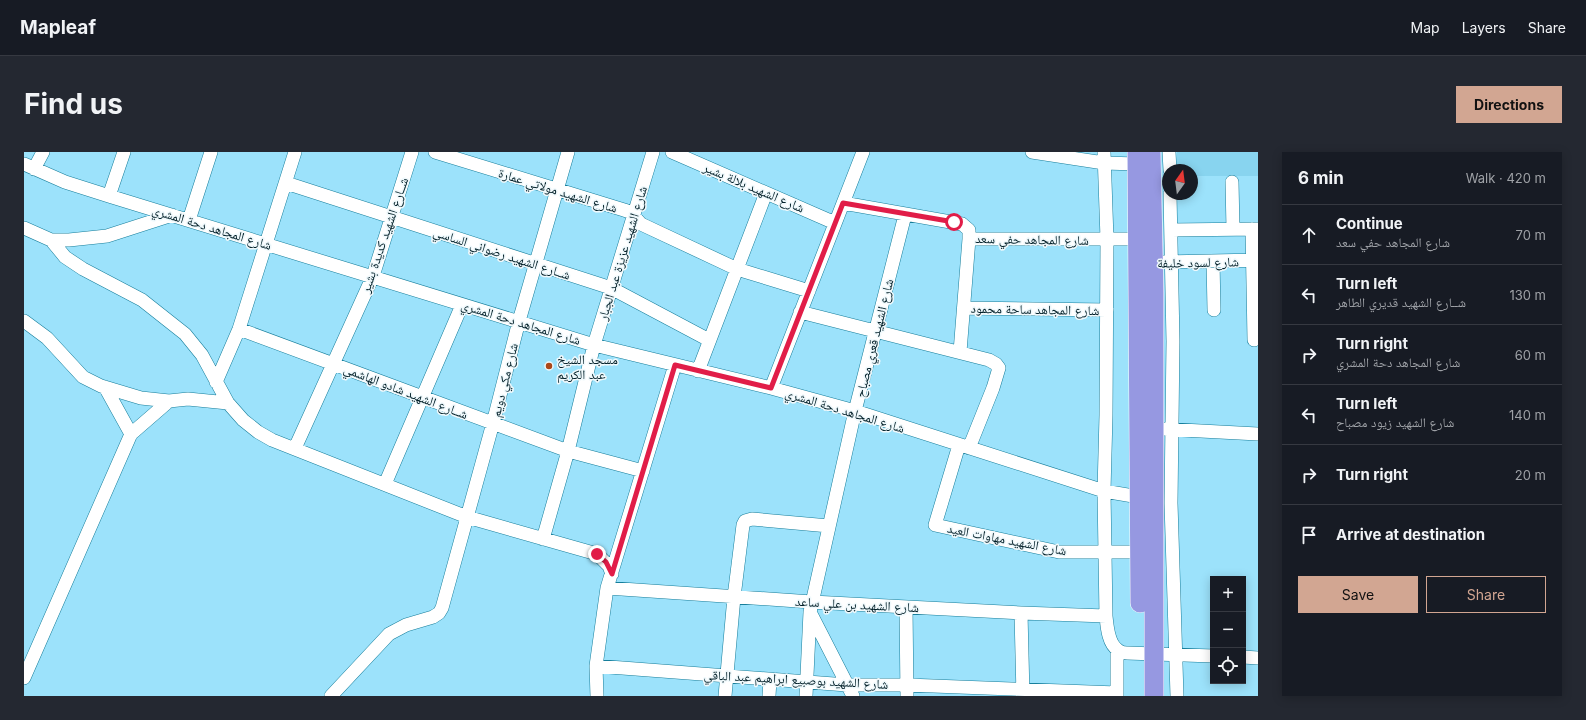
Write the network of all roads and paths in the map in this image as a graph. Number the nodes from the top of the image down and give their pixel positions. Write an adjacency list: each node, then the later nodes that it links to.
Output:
1 (43, 152): 17 (street)
2 (124, 152): 22 (street)
3 (211, 152): 29 (street)
4 (295, 152): 19 (street)
5 (412, 152): 28 (street, شــارع الشهيد كديدة بشير)
6 (435, 152): 20 (street, شارع الشهيد مولاتي عمارة)
7 (568, 152): 20 (street, شارع مكي دويم)
8 (653, 152): 27 (street, شارع الشهيد عزيزة عبد الجبار)
9 (672, 152): 21 (street, شارع الشهيد بلالة بشير)
10 (863, 152): 24 (street)
11 (1032, 152): 14 (street)
12 (1152, 152): 44 (highway)
13 (1169, 152): 16 (street)
14 (1104, 158): 15 (street); 36 (street)
15 (1137, 158): 37 (highway)
16 (1170, 164)
17 (29, 166): 22 (street, شارع المجاهد دحة المشري)
18 (1232, 182): 32 (street)
19 (286, 183): 28 (street, شــارع الشهيد رضواني الساسي); 39 (street)
20 (557, 190): 27 (street, شارع الشهيد مولاتي عمارة); 43 (street, شارع مكي دويم)
21 (766, 193): 30 (street, شارع الشهيد بلالة بشير); 45 (street)
22 (109, 196): 25 (street, شارع المجاهد دحة المشري)
23 (1170, 200): 34 (street)
24 (843, 203): 26 (street, شارع المجاهد حفي سعد); 30 (street)
25 (172, 215): 29 (street, شارع المجاهد دحة المشري); 38 (street)
26 (905, 215): 35 (street, شارع المجاهد حفي سعد); 57 (street, شارع الشهيد قعري مصباح)
27 (633, 216): 45 (street, شارع الشهيد مولاتي عمارة); 47 (street, شارع الشهيد عزيزة عبد الجبار)
28 (391, 218): 43 (street, شــارع الشهيد رضواني الساسي); 46 (street, شــارع الشهيد كديدة بشير)
29 (189, 220): 39 (street, شارع المجاهد دحة المشري)
30 (835, 223): 48 (street)
31 (24, 228): 38 (street)
32 (1232, 229): 33 (street); 34 (street)
33 (1255, 229): 40 (street)
34 (1171, 230): 42 (street)
35 (969, 239): 36 (street, شارع المجاهد حفي سعد); 50 (street)
36 (1107, 239): 37 (street, شارع المجاهد حفي سعد); 51 (street)
37 (1138, 239): 44 (highway)
38 (50, 240): 65 (street)
39 (267, 244): 46 (street, شارع المجاهد دحة المشري); 56 (street)
40 (1255, 260): 41 (street, شارع لسود خليفة); 59 (street)
41 (1212, 261): 42 (street, شارع لسود خليفة); 52 (street)
42 (1172, 262): 44 (street, شارع لسود خليفة); 74 (street)
43 (536, 263): 47 (street, شــارع الشهيد رضواني الساسي); 55 (street, شارع مكي دويم)
44 (1146, 263): 73 (highway); 83 (highway)
45 (737, 269): 48 (street, شارع الشهيد مولاتي عمارة); 58 (street)
46 (373, 276): 49 (street, شارع المجاهد دحة المشري); 62 (street, شــارع الشهيد كديدة بشير)
47 (611, 288): 58 (street, شــارع الشهيد رضواني الساسي); 60 (street, شارع الشهيد عزيزة عبد الجبار)
48 (809, 291): 53 (street)
49 (462, 304): 55 (street, شارع المجاهد دحة المشري); 68 (street)
50 (964, 308): 51 (street, شارع المجاهد ساحة محمود); 61 (street)
51 (1106, 310): 82 (street)
52 (1214, 310)
53 (800, 312): 57 (street); 67 (street)
54 (24, 321): 66 (street)
55 (519, 321): 60 (street, شارع المجاهد دحة المشري); 72 (street, شارع مكي دويم)
56 (239, 329): 62 (street, شــارع الشهيد شادو الهاشمي); 65 (street)
57 (876, 331): 61 (street); 71 (street, شارع الشهيد قعري مصباح)
58 (709, 340): 64 (street)
59 (1254, 340)
60 (594, 345): 63 (street, شارع المجاهد دحة المشري); 79 (street, شارع الشهيد عزيزة عبد الجبار)
61 (960, 352): 77 (street)
62 (333, 363): 68 (street, شــارع الشهيد شادو الهاشمي); 78 (street, شــارع الشهيد كديدة بشير)
63 (675, 365): 64 (street, شارع المجاهد دحة المشري); 80 (street)
64 (698, 371): 67 (street, شارع المجاهد دحة المشري)
65 (216, 382): 70 (street)
66 (105, 387): 69 (street); 75 (street)
67 (771, 388): 71 (street, شارع المجاهد دحة المشري)
68 (423, 398): 72 (street, شــارع الشهيد شادو الهاشمي); 81 (street)
69 (169, 401): 70 (street); 75 (street)
70 (228, 403): 78 (street)
71 (855, 411): 77 (street, شارع المجاهد دحة المشري); 85 (street, شارع الشهيد قعري مصباح)
72 (493, 423): 79 (street, شــارع الشهيد شادو الهاشمي); 84 (street, شارع مكي دويم)
73 (1153, 429): 74 (street); 97 (highway)
74 (1172, 430): 76 (street); 98 (street)
75 (131, 434): 104 (street)
76 (1258, 434)
77 (964, 446): 82 (street, شارع المجاهد دحة المشري); 87 (street, شارع الشهيد مهاوات العيد)
78 (294, 448): 81 (street)
79 (568, 451): 80 (street, شــارع الشهيد شادو الهاشمي); 86 (street, شارع الشهيد عزيزة عبد الجبار)
80 (643, 471): 89 (street)
81 (385, 484): 84 (street)
82 (1104, 490): 83 (street, شارع المجاهد دحة المشري); 87 (street)
83 (1139, 497): 88 (highway)
84 (467, 517): 86 (street); 111 (street, شارع مكي دويم)
85 (828, 526): 91 (street); 92 (street, شارع الشهيد قعري مصباح)
86 (543, 539): 89 (street)
87 (1105, 552): 88 (street, شارع الشهيد مهاوات العيد); 95 (street)
88 (1140, 552): 97 (highway)
89 (612, 574): 90 (street)
90 (608, 588): 91 (street, شارع الشهيد بن علي ساعد); 102 (street)
91 (734, 597): 92 (street, شارع الشهيد بن علي ساعد); 103 (street)
92 (811, 607): 93 (street, شارع الشهيد بن علي ساعد); 106 (street, شارع الشهيد قعري مصباح); 107 (street)
93 (906, 607): 94 (street, شارع الشهيد بن علي ساعد); 108 (street)
94 (1021, 613): 95 (street, شارع الشهيد بن علي ساعد); 109 (street)
95 (1106, 616): 96 (street)
96 (1117, 650): 97 (street); 110 (street)
97 (1147, 654): 98 (street); 116 (highway); 117 (highway)
98 (1175, 654): 99 (street); 118 (street)
99 (1210, 656)
100 (1246, 657): 101 (street)
101 (1258, 658)
102 (596, 666): 103 (street, شارع الشهيد بوصبيع ابراهيم عبد الباقي); 112 (street)
103 (726, 676): 105 (street, شارع الشهيد بوصبيع ابراهيم عبد الباقي); 113 (street)
104 (24, 678)
105 (770, 680): 106 (street, شارع الشهيد بوصبيع ابراهيم عبد الباقي); 114 (street)
106 (807, 682): 107 (street, شارع الشهيد بوصبيع ابراهيم عبد الباقي); 115 (street, شارع الشهيد قعري مصباح)
107 (850, 690): 108 (street, شارع الشهيد بوصبيع ابراهيم عبد الباقي)
108 (907, 690): 109 (street, شارع الشهيد بوصبيع ابراهيم عبد الباقي)
109 (1023, 693): 110 (street, شارع الشهيد بوصبيع ابراهيم عبد الباقي)
110 (1117, 694)
111 (332, 696)
112 (597, 696)
113 (725, 696)
114 (769, 696)
115 (806, 696)
116 (1141, 696)
117 (1154, 696)
118 (1177, 696)

